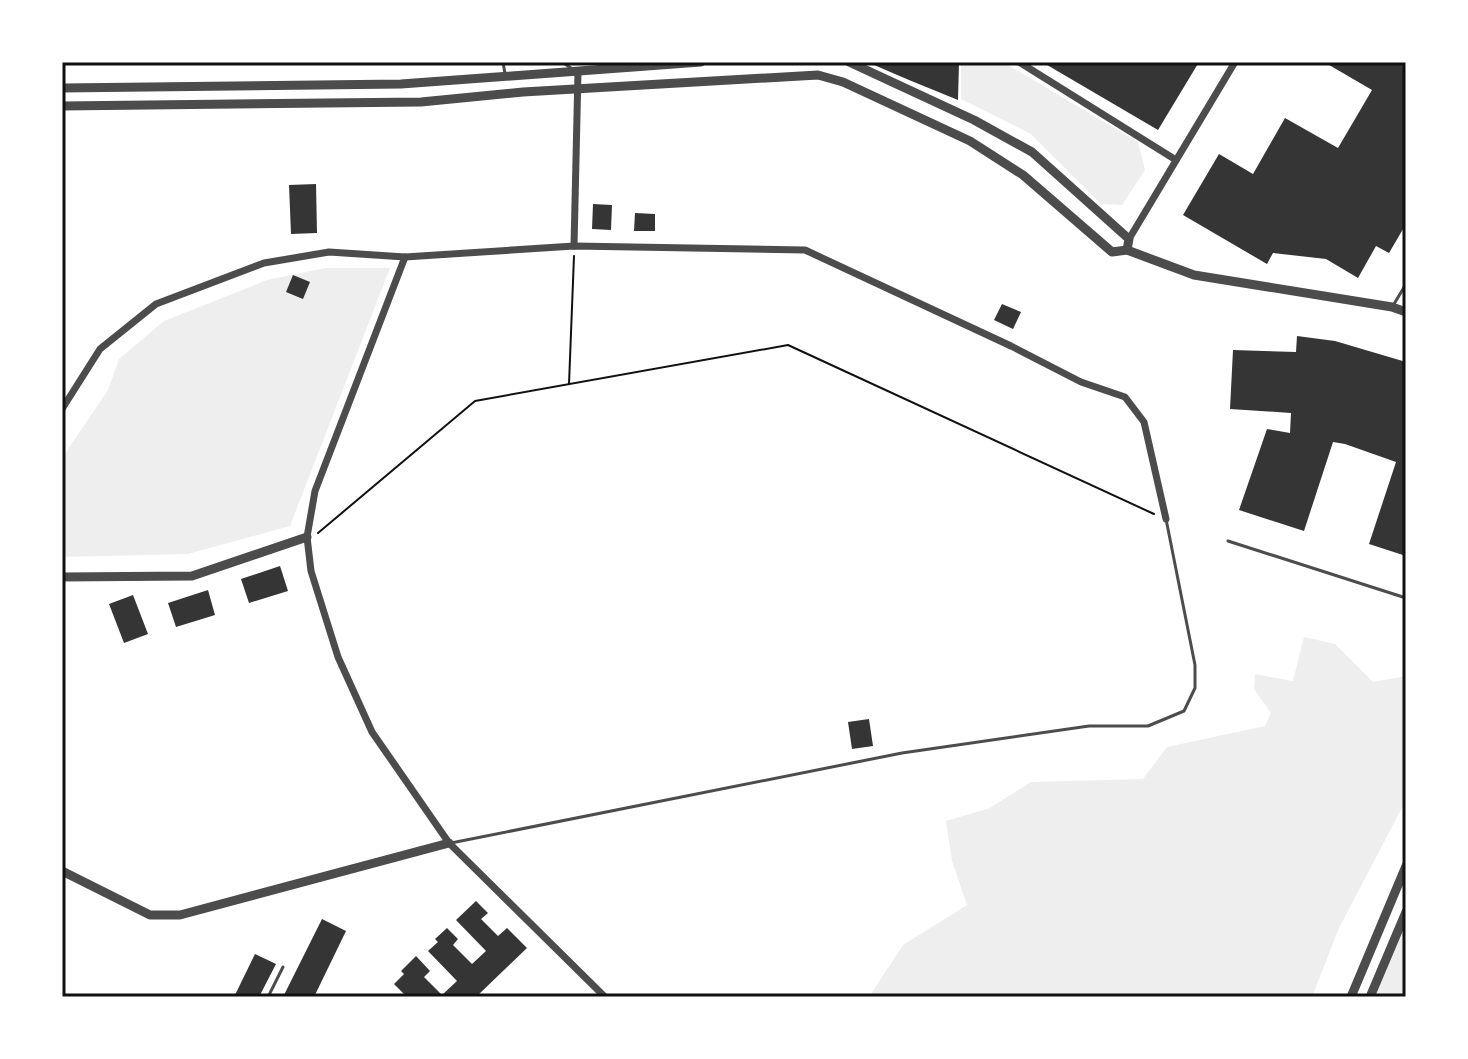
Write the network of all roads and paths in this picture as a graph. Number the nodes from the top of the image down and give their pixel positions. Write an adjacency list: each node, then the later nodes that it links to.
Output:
1 (503, 62): 8 (lane)
2 (562, 62): 7 (lane)
3 (701, 62): 7 (street)
4 (849, 62): 13 (street)
5 (1019, 62): 12 (street)
6 (1235, 62): 12 (street)
7 (578, 72): 8 (street); 10 (street)
8 (505, 77): 9 (street)
9 (62, 88)
10 (577, 89): 11 (street); 14 (street); 15 (street)
11 (62, 106)
12 (1176, 160): 13 (street)
13 (1129, 239): 15 (street)
14 (574, 246): 16 (street); 20 (path); 22 (street)
15 (1127, 250): 18 (street)
16 (405, 257): 21 (street); 23 (street)
17 (1406, 284): 18 (lane)
18 (1392, 307): 19 (street)
19 (1406, 312)
20 (569, 384): 22 (path); 23 (path)
21 (62, 409)
22 (1166, 519): 27 (lane)
23 (307, 539): 25 (street); 27 (street)
24 (1228, 541): 26 (lane)
25 (62, 577)
26 (1406, 598)
27 (449, 843): 29 (street); 33 (street)
28 (1406, 866): 34 (street)
29 (62, 871)
30 (1406, 912): 35 (street)
31 (283, 967): 32 (lane)
32 (268, 997)
33 (605, 997)
34 (1351, 997)
35 (1370, 997)

